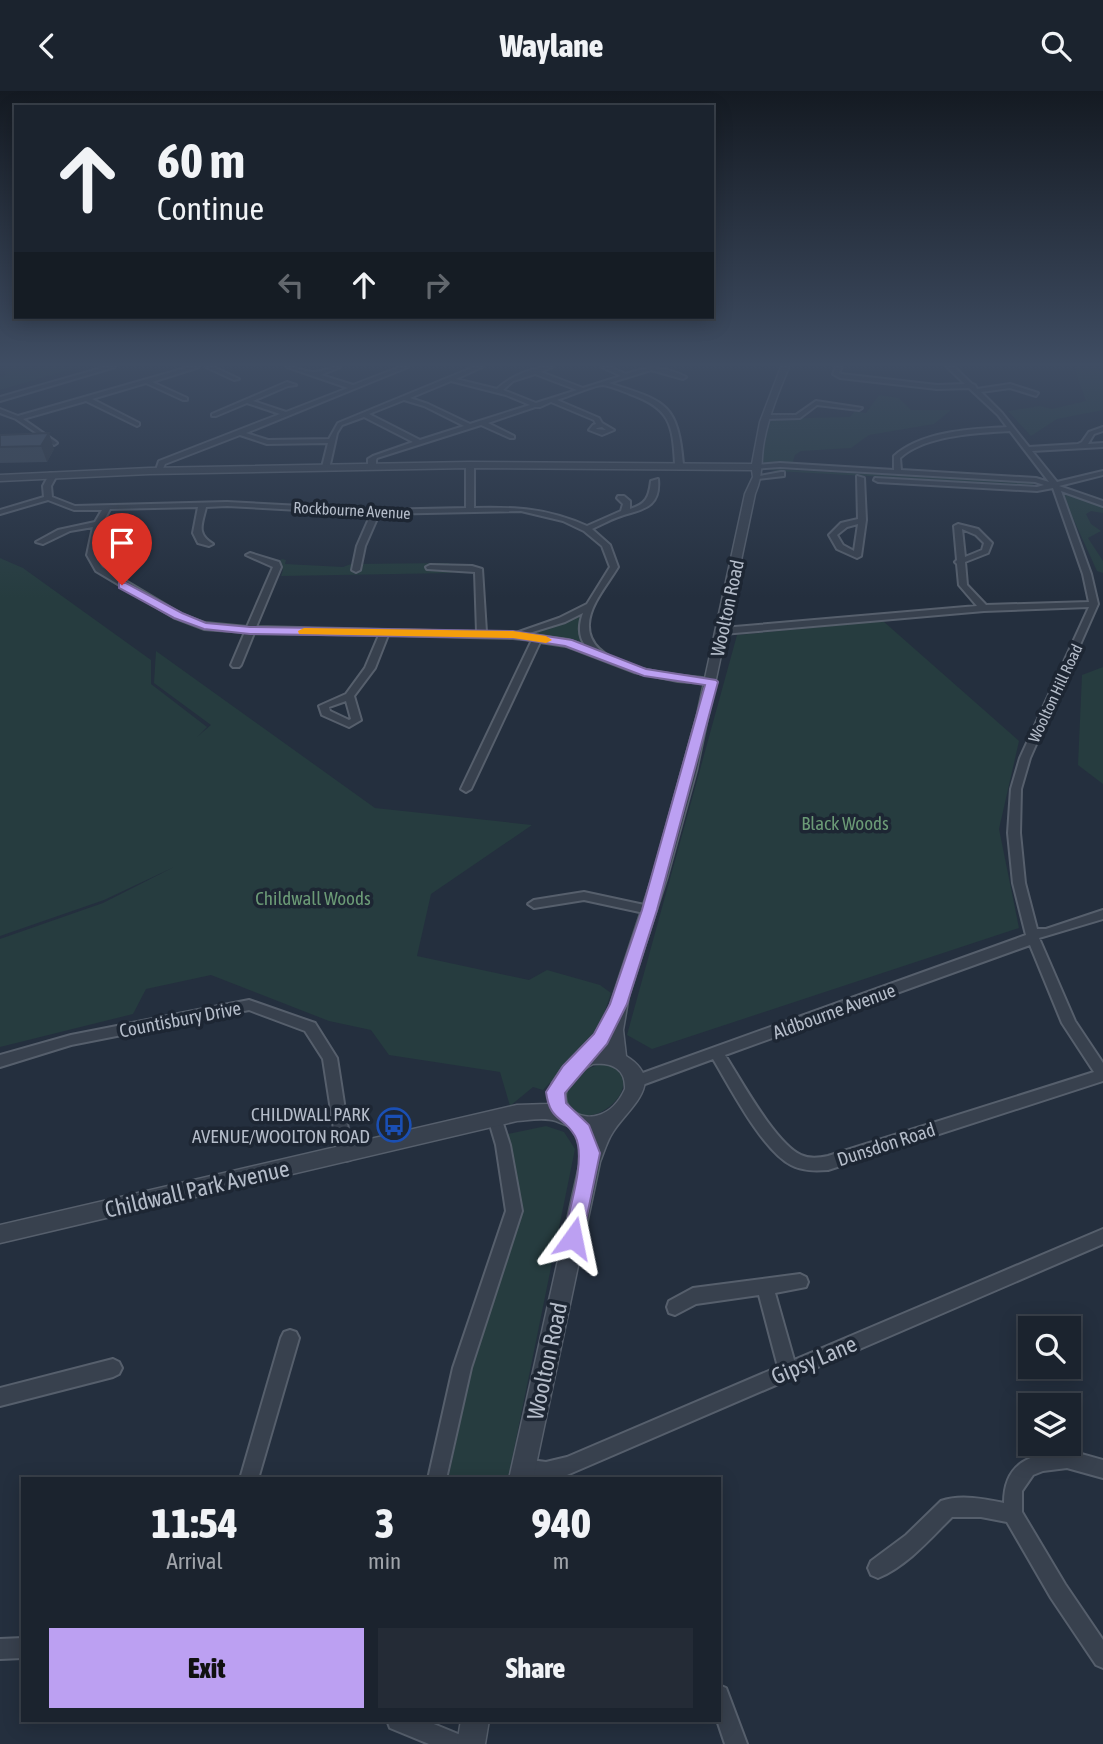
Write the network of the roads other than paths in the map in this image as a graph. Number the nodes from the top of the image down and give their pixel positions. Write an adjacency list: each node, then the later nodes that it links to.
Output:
1 (212, 444): 18 (street)
2 (331, 444): 16 (street)
3 (416, 444): 17 (street)
4 (676, 444): 13 (street)
5 (760, 444): 12 (street, Woolton Road)
6 (923, 444): 20 (street)
7 (1024, 444): 11 (street)
8 (1083, 444): 10 (street)
9 (1103, 445): 10 (street)
10 (1078, 447): 11 (street)
11 (1027, 449): 26 (street)
12 (757, 455): 15 (street); 19 (street, Woolton Road)
13 (679, 464): 14 (street); 19 (street)
14 (470, 465): 17 (street); 32 (street)
15 (776, 465): 19 (street); 20 (street)
16 (326, 467): 17 (street); 18 (street)
17 (372, 467)
18 (158, 471): 22 (street)
19 (756, 471): 24 (street); 49 (street, Woolton Road)
20 (898, 472): 26 (street)
21 (1103, 473): 26 (street)
22 (52, 475): 23 (street); 27 (street)
23 (0, 478)
24 (860, 478): 26 (street); 36 (street)
25 (655, 481): 35 (street)
26 (1055, 485): 29 (street); 45 (street)
27 (48, 498): 31 (street, Rockbourne Avenue); 33 (street)
28 (621, 498): 35 (street)
29 (1103, 504)
30 (202, 506): 31 (street, Rockbourne Avenue); 34 (street, Rockbourne Avenue); 40 (street)
31 (106, 509): 37 (street)
32 (470, 510): 34 (street, Rockbourne Avenue); 38 (street, Rockbourne Avenue)
33 (0, 512)
34 (376, 512): 44 (street)
35 (625, 512): 38 (street)
36 (862, 520): 36 (street)
37 (98, 524): 39 (street); 48 (street)
38 (587, 529): 46 (street, Rockbourne Avenue)
39 (40, 542)
40 (209, 544)
41 (250, 555): 48 (street)
42 (959, 562): 42 (street); 47 (street)
43 (430, 568): 51 (street)
44 (356, 570)
45 (1094, 604): 47 (street); 62 (street, Woolton Hill Road)
46 (592, 605): 52 (street); 54 (street, Rockbourne Avenue)
47 (984, 608): 49 (street)
48 (250, 630): 50 (street); 55 (street)
49 (723, 631): 56 (street, Woolton Road)
50 (385, 632): 51 (street); 57 (street)
51 (482, 635): 52 (street)
52 (513, 635): 53 (street)
53 (537, 639): 54 (street); 58 (street)
54 (597, 654): 56 (street)
55 (236, 665)
56 (712, 682): 60 (street, Woolton Road)
57 (349, 696)
58 (466, 789)
59 (534, 904): 60 (street)
60 (649, 910): 63 (street, Woolton Road)
61 (1103, 914): 62 (street, Aldbourne Avenue)
62 (1033, 938): 64 (street, Aldbourne Avenue); 68 (street, Woolton Hill Road)
63 (618, 1004): 65 (street, Woolton Road); 67 (street, Woolton Road)
64 (716, 1053): 68 (street, Dunsdon Road); 69 (street, Aldbourne Avenue)
65 (618, 1060): 67 (street); 69 (street)
66 (0, 1061): 75 (street, Countisbury Drive)
67 (578, 1063): 70 (street)
68 (1103, 1074)
69 (634, 1082): 72 (street)
70 (560, 1083): 71 (street, Childwall Park Avenue); 74 (street)
71 (517, 1114): 73 (street, Childwall Park Avenue); 74 (street, Childwall Park Avenue)
72 (613, 1117): 74 (street); 76 (street, Woolton Road)
73 (495, 1118): 75 (street, Childwall Park Avenue); 89 (street)
74 (570, 1119): 76 (street)
75 (345, 1155): 77 (street, Childwall Park Avenue)
76 (590, 1161): 87 (street, Woolton Road)
77 (0, 1234)
78 (1103, 1236): 84 (street, Gipsy Lane)
79 (800, 1282): 80 (street)
80 (765, 1287): 81 (street); 84 (street)
81 (675, 1307)
82 (290, 1338): 88 (street)
83 (113, 1368): 85 (street)
84 (788, 1371): 87 (street, Gipsy Lane)
85 (0, 1397)
86 (1103, 1469): 90 (street)
87 (522, 1474)
88 (250, 1477)
89 (437, 1477)
90 (1013, 1514): 91 (street); 94 (street)
91 (878, 1568)
92 (21, 1648): 93 (street)
93 (0, 1649)
94 (1103, 1658)
95 (721, 1701): 100 (street)
96 (403, 1722): 98 (street)
97 (475, 1722): 99 (street)
98 (455, 1744)
99 (471, 1744)
100 (736, 1744)

